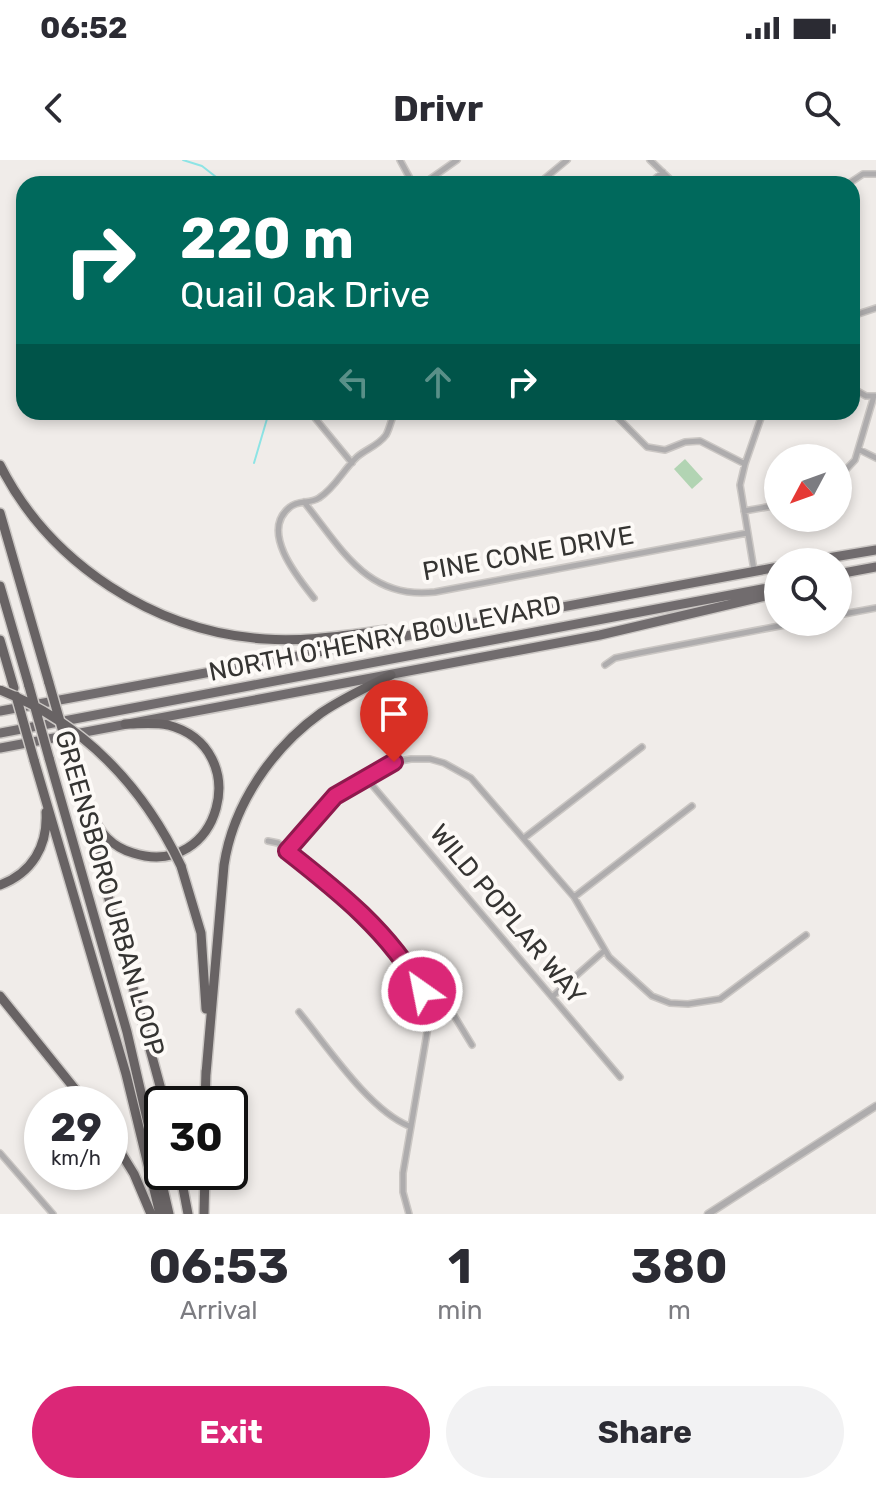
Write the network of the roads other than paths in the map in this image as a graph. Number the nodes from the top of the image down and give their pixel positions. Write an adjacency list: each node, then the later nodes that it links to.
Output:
1 (457, 160): 5 (street)
2 (567, 160): 6 (street)
3 (650, 160): 4 (street)
4 (663, 172): 7 (street); 8 (street)
5 (434, 176)
6 (548, 176)
7 (658, 176)
8 (667, 176)
9 (875, 396): 14 (street)
10 (317, 420): 16 (street)
11 (392, 420): 16 (street)
12 (620, 420): 18 (street)
13 (760, 420): 18 (street)
14 (860, 450): 15 (street); 17 (street)
15 (876, 458)
16 (352, 463): 20 (street)
17 (852, 463)
18 (745, 464): 22 (street)
19 (0, 465): 38 (highway)
20 (304, 502): 24 (street, PINE CONE DRIVE); 34 (street)
21 (764, 507): 22 (street)
22 (743, 511): 24 (street)
23 (0, 513): 49 (highway, GREENSBORO URBAN LOOP, bridge)
24 (747, 533): 29 (street)
25 (876, 550): 26 (highway)
26 (852, 554)
27 (872, 568): 30 (highway)
28 (764, 569): 29 (highway, NORTH O'HENRY BOULEVARD)
29 (754, 571): 38 (highway, NORTH O'HENRY BOULEVARD)
30 (852, 573)
31 (0, 586): 78 (highway, GREENSBORO URBAN LOOP, bridge)
32 (764, 589): 45 (highway, NORTH O'HENRY BOULEVARD)
33 (764, 596): 41 (highway)
34 (314, 598)
35 (876, 608): 36 (street)
36 (852, 612)
37 (764, 629): 40 (street)
38 (397, 637): 43 (highway, NORTH O'HENRY BOULEVARD)
39 (0, 640): 50 (highway, bridge)
40 (605, 665)
41 (391, 675): 44 (highway); 64 (highway)
42 (0, 690): 64 (highway, bridge)
43 (0, 711)
44 (125, 724): 47 (highway); 49 (highway)
45 (0, 733)
46 (642, 747): 52 (street)
47 (0, 748)
48 (368, 776): 52 (street); 54 (street); 60 (street, WILD POPLAR WAY)
49 (79, 787): 67 (highway, GREENSBORO URBAN LOOP)
50 (44, 793): 55 (highway); 77 (highway)
51 (692, 806): 56 (street)
52 (524, 838): 56 (street)
53 (268, 841): 54 (street)
54 (287, 851): 61 (street)
55 (0, 885)
56 (574, 897): 58 (street)
57 (806, 935): 58 (street)
58 (604, 951): 60 (street)
59 (0, 996): 66 (highway)
60 (552, 997): 65 (street, WILD POPLAR WAY)
61 (428, 1009): 63 (street); 70 (street)
62 (299, 1012): 70 (street)
63 (472, 1045)
64 (206, 1074): 68 (highway)
65 (620, 1077)
66 (72, 1086)
67 (160, 1086)
68 (206, 1086)
69 (876, 1106): 82 (street)
70 (409, 1126): 81 (street)
71 (0, 1153): 75 (street)
72 (128, 1164): 76 (highway)
73 (183, 1190): 79 (highway)
74 (205, 1190): 80 (highway)
75 (53, 1214)
76 (151, 1214)
77 (160, 1214)
78 (169, 1214)
79 (188, 1214)
80 (204, 1214)
81 (409, 1214)
82 (708, 1214)

